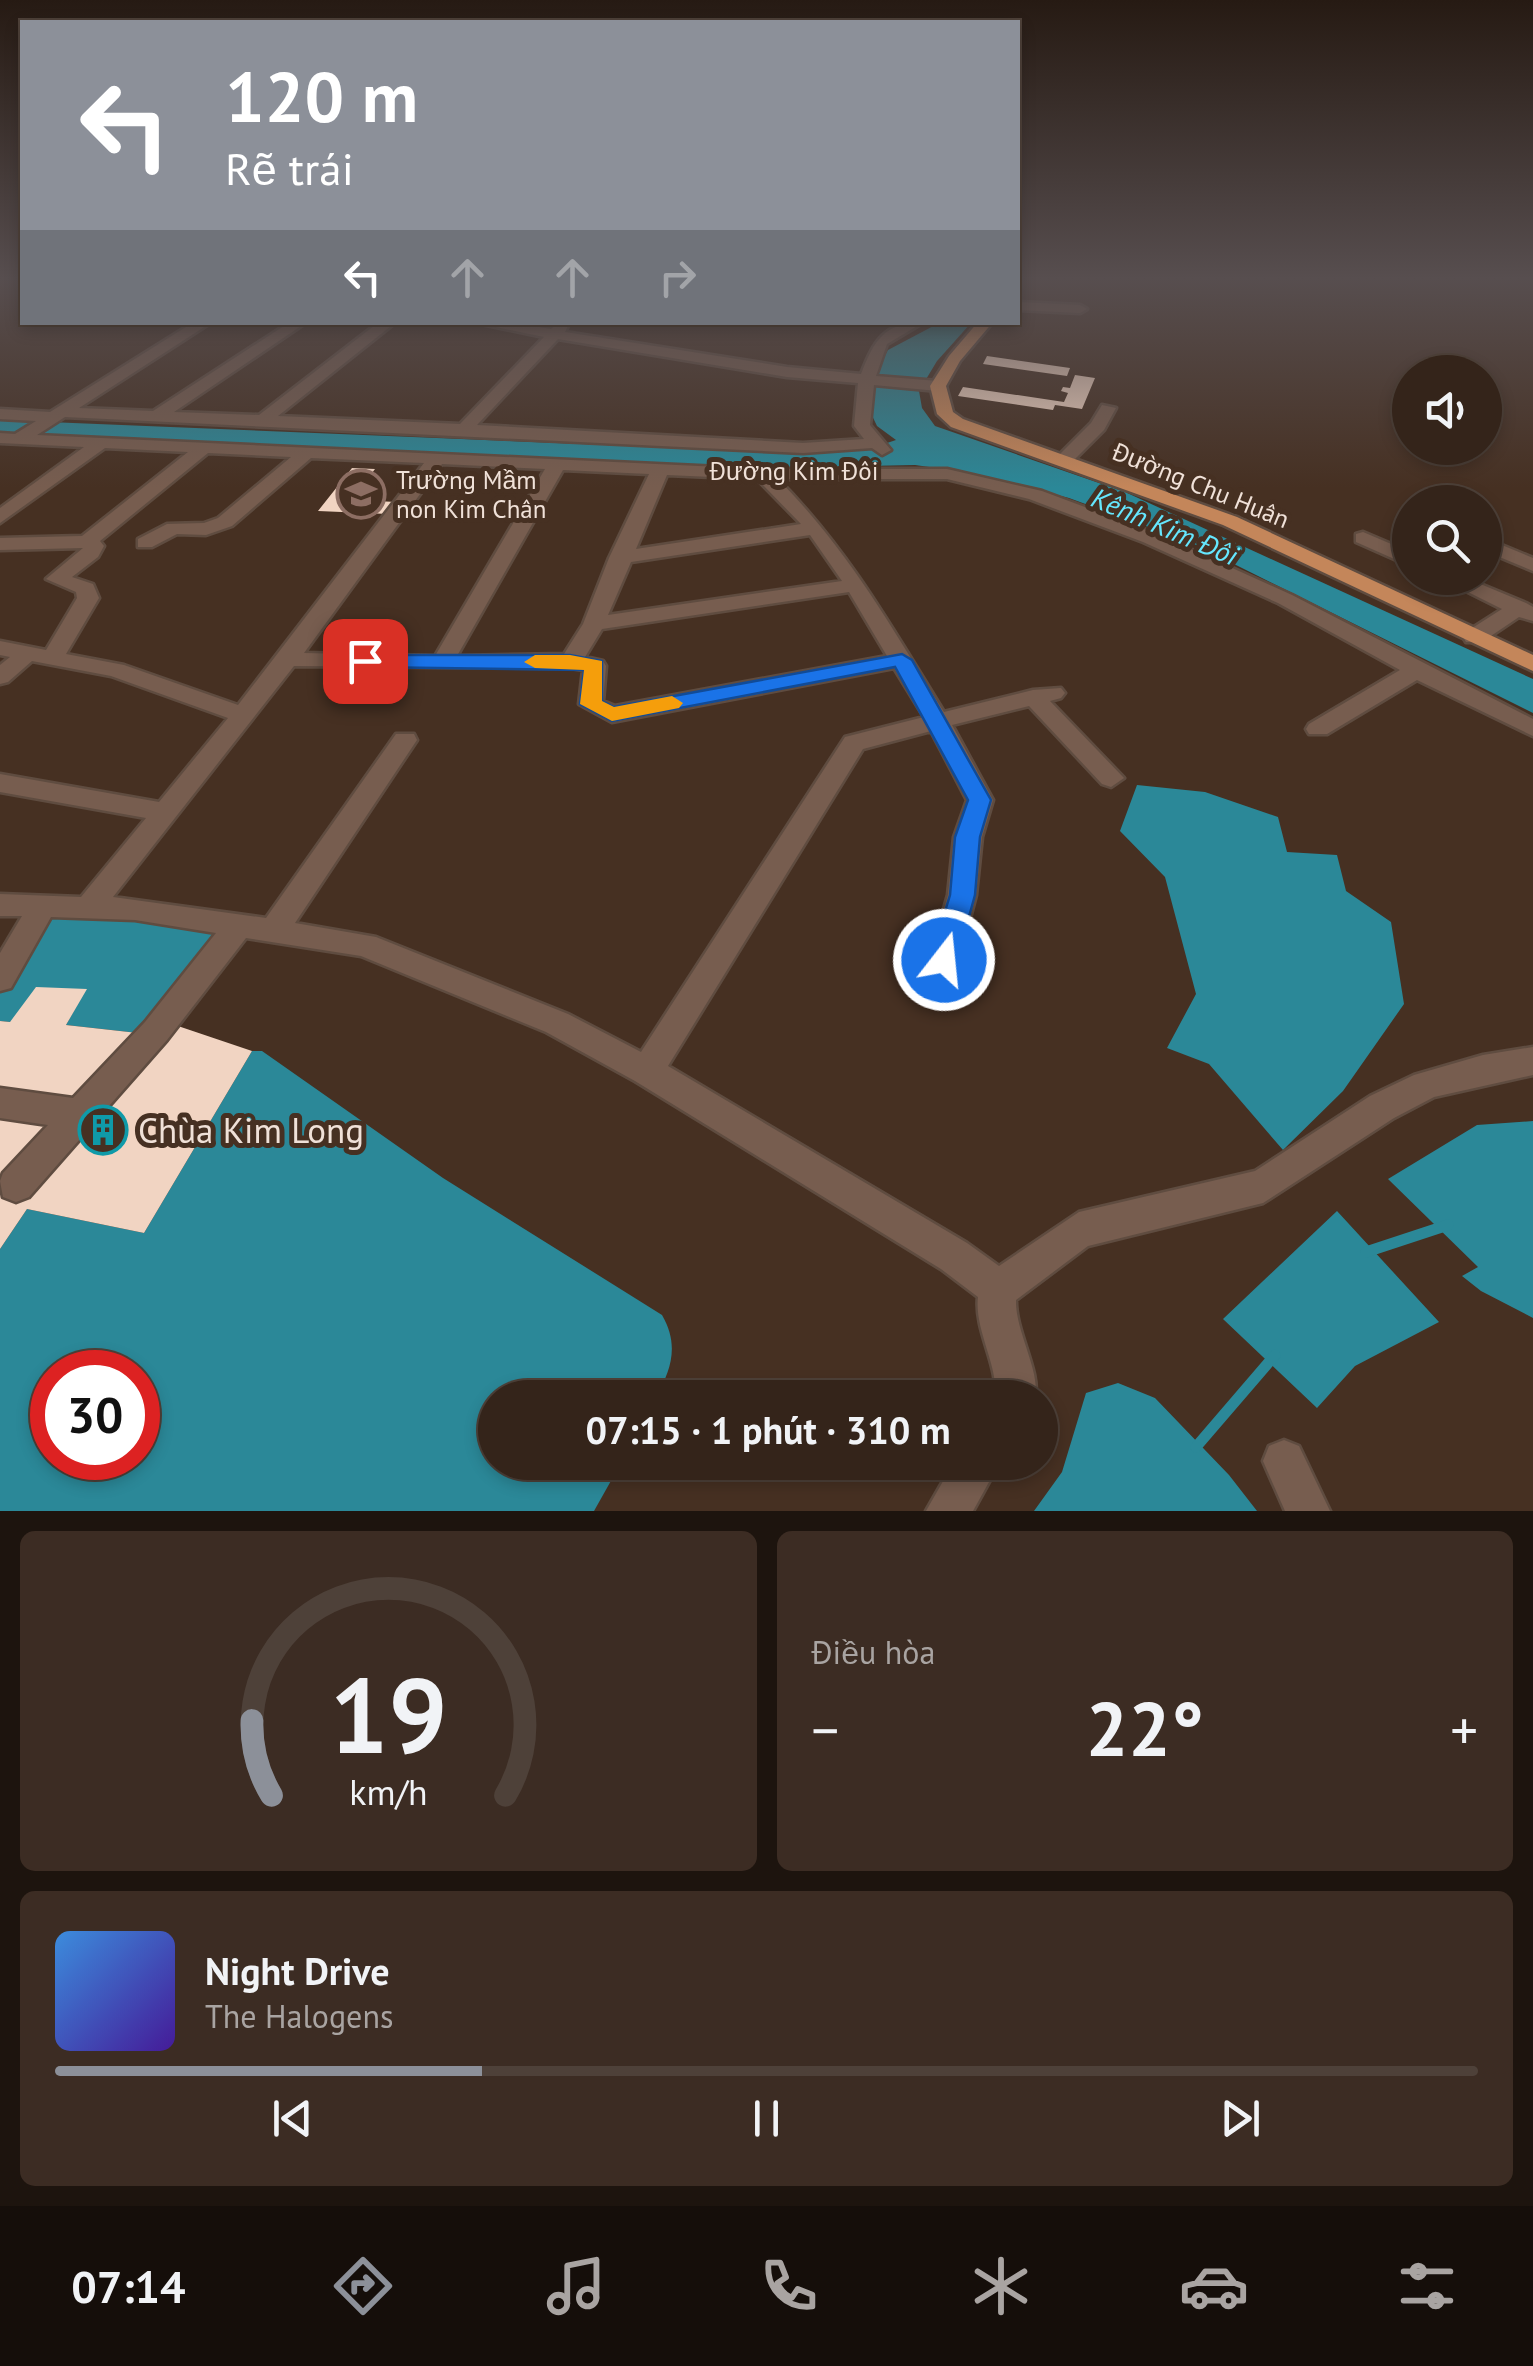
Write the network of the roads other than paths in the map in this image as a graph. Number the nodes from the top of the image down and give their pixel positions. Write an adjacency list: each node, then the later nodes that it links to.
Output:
1 (164, 348): 13 (street)
2 (261, 348): 12 (street)
3 (355, 348): 14 (street)
4 (541, 348): 15 (street)
5 (661, 348): 8 (street)
6 (879, 348): 8 (street)
7 (964, 348): 9 (main road)
8 (866, 381): 9 (street); 18 (street)
9 (938, 386): 23 (main road, Đường Chu Huân)
10 (1108, 408): 23 (street)
11 (0, 414): 13 (street)
12 (158, 415): 13 (street); 14 (street)
13 (53, 417): 16 (street)
14 (263, 420): 15 (street)
15 (464, 429): 18 (street)
16 (16, 437): 17 (street, Đường Kim Đôi); 20 (street)
17 (100, 442): 19 (street, Đường Kim Đôi); 28 (street)
18 (875, 442): 25 (street)
19 (205, 448): 21 (street, Đường Kim Đôi); 31 (street)
20 (0, 451)
21 (309, 451): 22 (street, Đường Kim Đôi); 32 (street)
22 (438, 457): 24 (street, Đường Kim Đôi); 49 (street)
23 (1065, 460): 45 (main road, Đường Chu Huân)
24 (557, 464): 26 (street, Đường Kim Đôi); 52 (street)
25 (898, 469): 27 (street, Đường Kim Đôi); 54 (street, Đường Kim Đôi)
26 (660, 470): 27 (street, Đường Kim Đôi); 37 (street)
27 (762, 474): 29 (street)
28 (0, 517)
29 (815, 528): 37 (street); 40 (street)
30 (1363, 538): 35 (street)
31 (87, 542): 34 (street); 48 (street)
32 (145, 543)
33 (0, 544): 34 (street)
34 (24, 544): 38 (street)
35 (1392, 552)
36 (1502, 552): 39 (street)
37 (620, 558): 44 (street)
38 (0, 563)
39 (1533, 567): 41 (street)
40 (855, 585): 44 (street); 50 (street)
41 (1502, 587)
42 (1489, 595): 43 (street)
43 (1526, 612): 45 (street)
44 (594, 624): 51 (street)
45 (1474, 637): 53 (main road, Đường Chu Huân)
46 (0, 648): 47 (street)
47 (27, 654): 48 (street); 55 (street)
48 (52, 658): 56 (street)
49 (288, 659): 52 (street); 56 (street)
50 (902, 660): 51 (street); 57 (street)
51 (570, 661): 52 (street)
52 (442, 663)
53 (1533, 664)
54 (1417, 670): 58 (street, Đường Kim Đôi); 59 (street)
55 (0, 677)
56 (243, 714): 63 (street)
57 (938, 722): 61 (street); 69 (street); 72 (street)
58 (1533, 728)
59 (1318, 729)
60 (406, 740): 68 (street)
61 (1111, 778)
62 (0, 784): 63 (street)
63 (165, 812): 65 (street)
64 (0, 905): 66 (street)
65 (90, 906): 66 (street); 67 (street)
66 (42, 908): 70 (street)
67 (240, 924): 68 (street); 74 (street)
68 (274, 930): 72 (street)
69 (944, 960)
70 (0, 979)
71 (1533, 1061): 76 (street)
72 (647, 1071): 76 (street)
73 (0, 1103): 74 (street)
74 (83, 1115): 75 (street)
75 (16, 1185)
76 (1000, 1288): 77 (street)
77 (1015, 1380)
78 (1284, 1461): 81 (street)
79 (968, 1480): 80 (street)
80 (948, 1511)
81 (1308, 1511)

